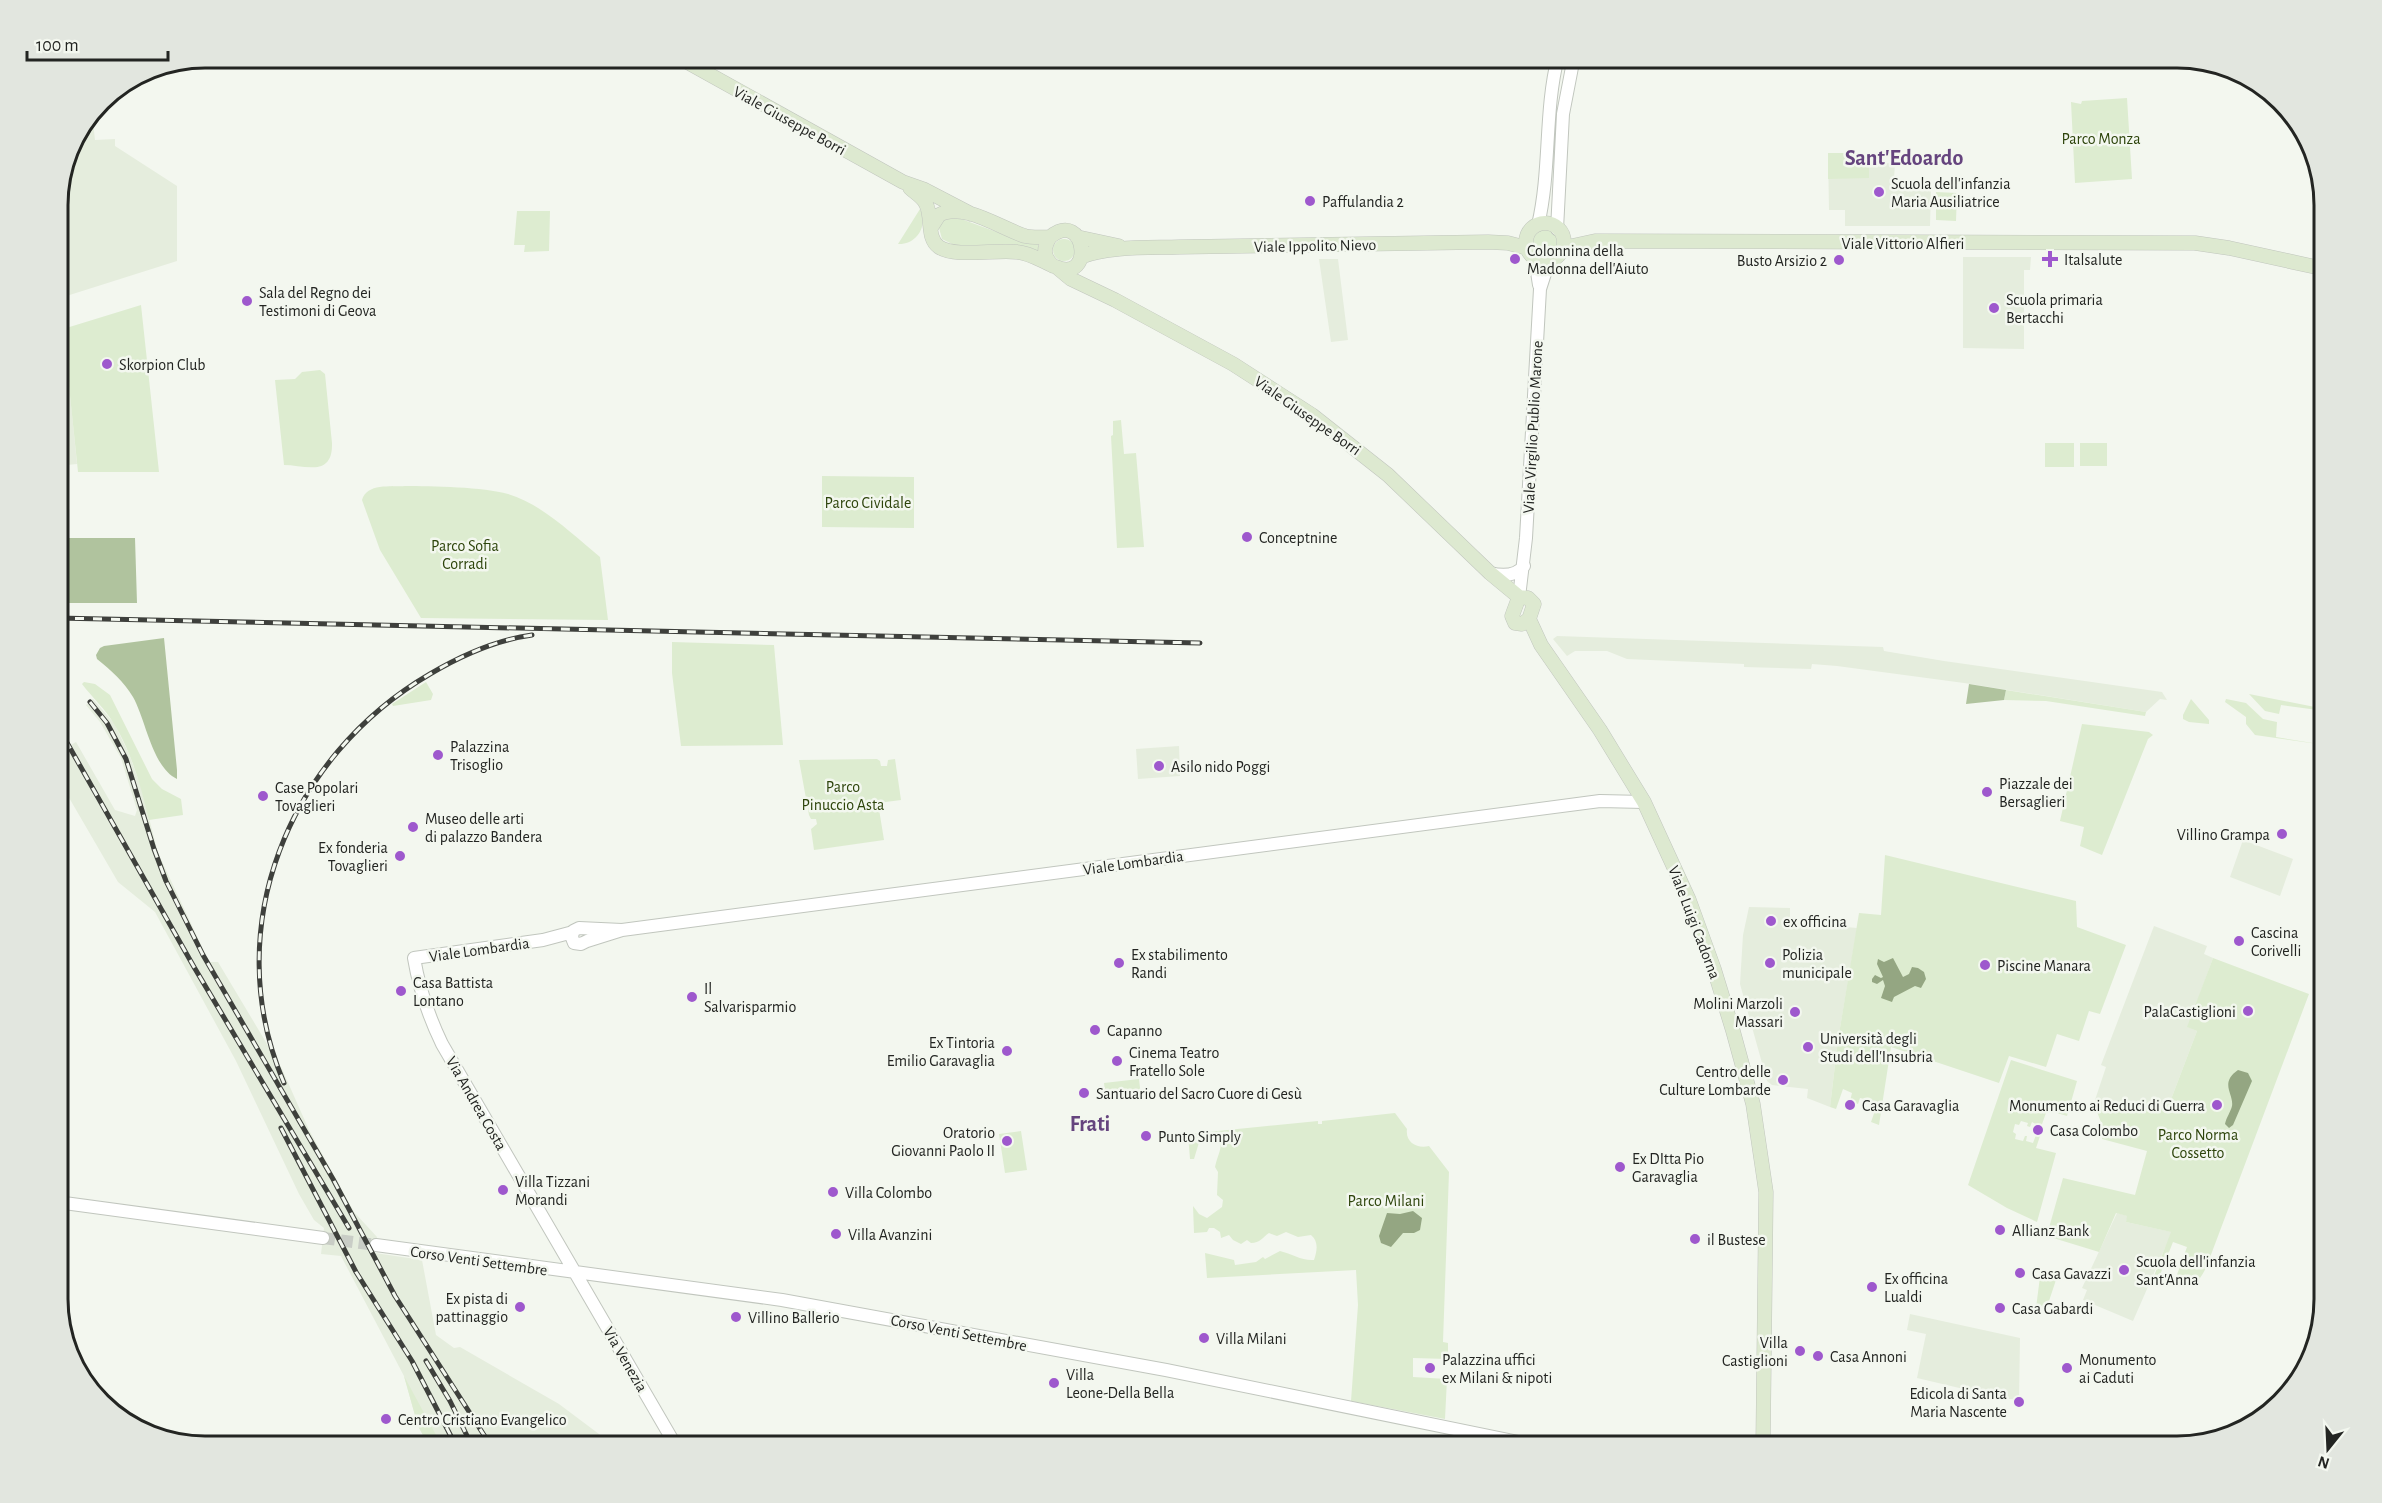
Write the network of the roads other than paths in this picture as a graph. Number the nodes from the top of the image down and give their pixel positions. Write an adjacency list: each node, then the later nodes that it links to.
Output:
1 (696, 67): 4 (main road, Viale Giuseppe Borri)
2 (1556, 67): 7 (street)
3 (1572, 67): 10 (street)
4 (903, 182): 5 (main road); 6 (main road, Viale Giuseppe Borri)
5 (971, 214): 6 (main road); 8 (main road)
6 (932, 226): 16 (main road, Viale Giuseppe Borri)
7 (1533, 229): 10 (main road, Viale Vittorio Alfieri); 11 (main road, Viale Ippolito Nievo); 13 (main road)
8 (1050, 237): 9 (main road); 16 (main road)
9 (1077, 237): 12 (main road, Viale Ippolito Nievo); 14 (main road)
10 (1561, 237): 13 (main road); 15 (main road, Viale Vittorio Alfieri)
11 (1500, 242): 12 (main road, Viale Ippolito Nievo); 13 (main road, Viale Ippolito Nievo)
12 (1130, 248): 14 (main road, Viale Ippolito Nievo)
13 (1537, 256): 19 (street, Viale Virgilio Publio Marone)
14 (1080, 260): 16 (main road); 17 (main road, Viale Giuseppe Borri)
15 (2314, 266)
16 (1056, 267): 17 (main road, Viale Giuseppe Borri)
17 (1115, 300): 18 (main road, Viale Giuseppe Borri)
18 (1478, 562): 20 (main road, Viale Giuseppe Borri); 21 (main road, Viale Giuseppe Borri)
19 (1524, 568): 20 (street); 21 (street, Viale Virgilio Publio Marone)
20 (1490, 573): 21 (main road, Viale Giuseppe Borri)
21 (1520, 601): 22 (main road); 22 (main road, Viale Luigi Cadorna)
22 (1526, 621): 23 (main road, Viale Luigi Cadorna)
23 (1644, 802): 24 (street, Viale Lombardia); 31 (main road, Viale Luigi Cadorna)
24 (414, 958): 28 (street, Via Andrea Costa)
25 (68, 1203): 26 (street)
26 (323, 1238)
27 (376, 1245): 28 (street, Corso Venti Settembre)
28 (575, 1273): 29 (street, Via Venezia); 30 (street, Corso Venti Settembre)
29 (670, 1436)
30 (1488, 1436)
31 (1763, 1436)

